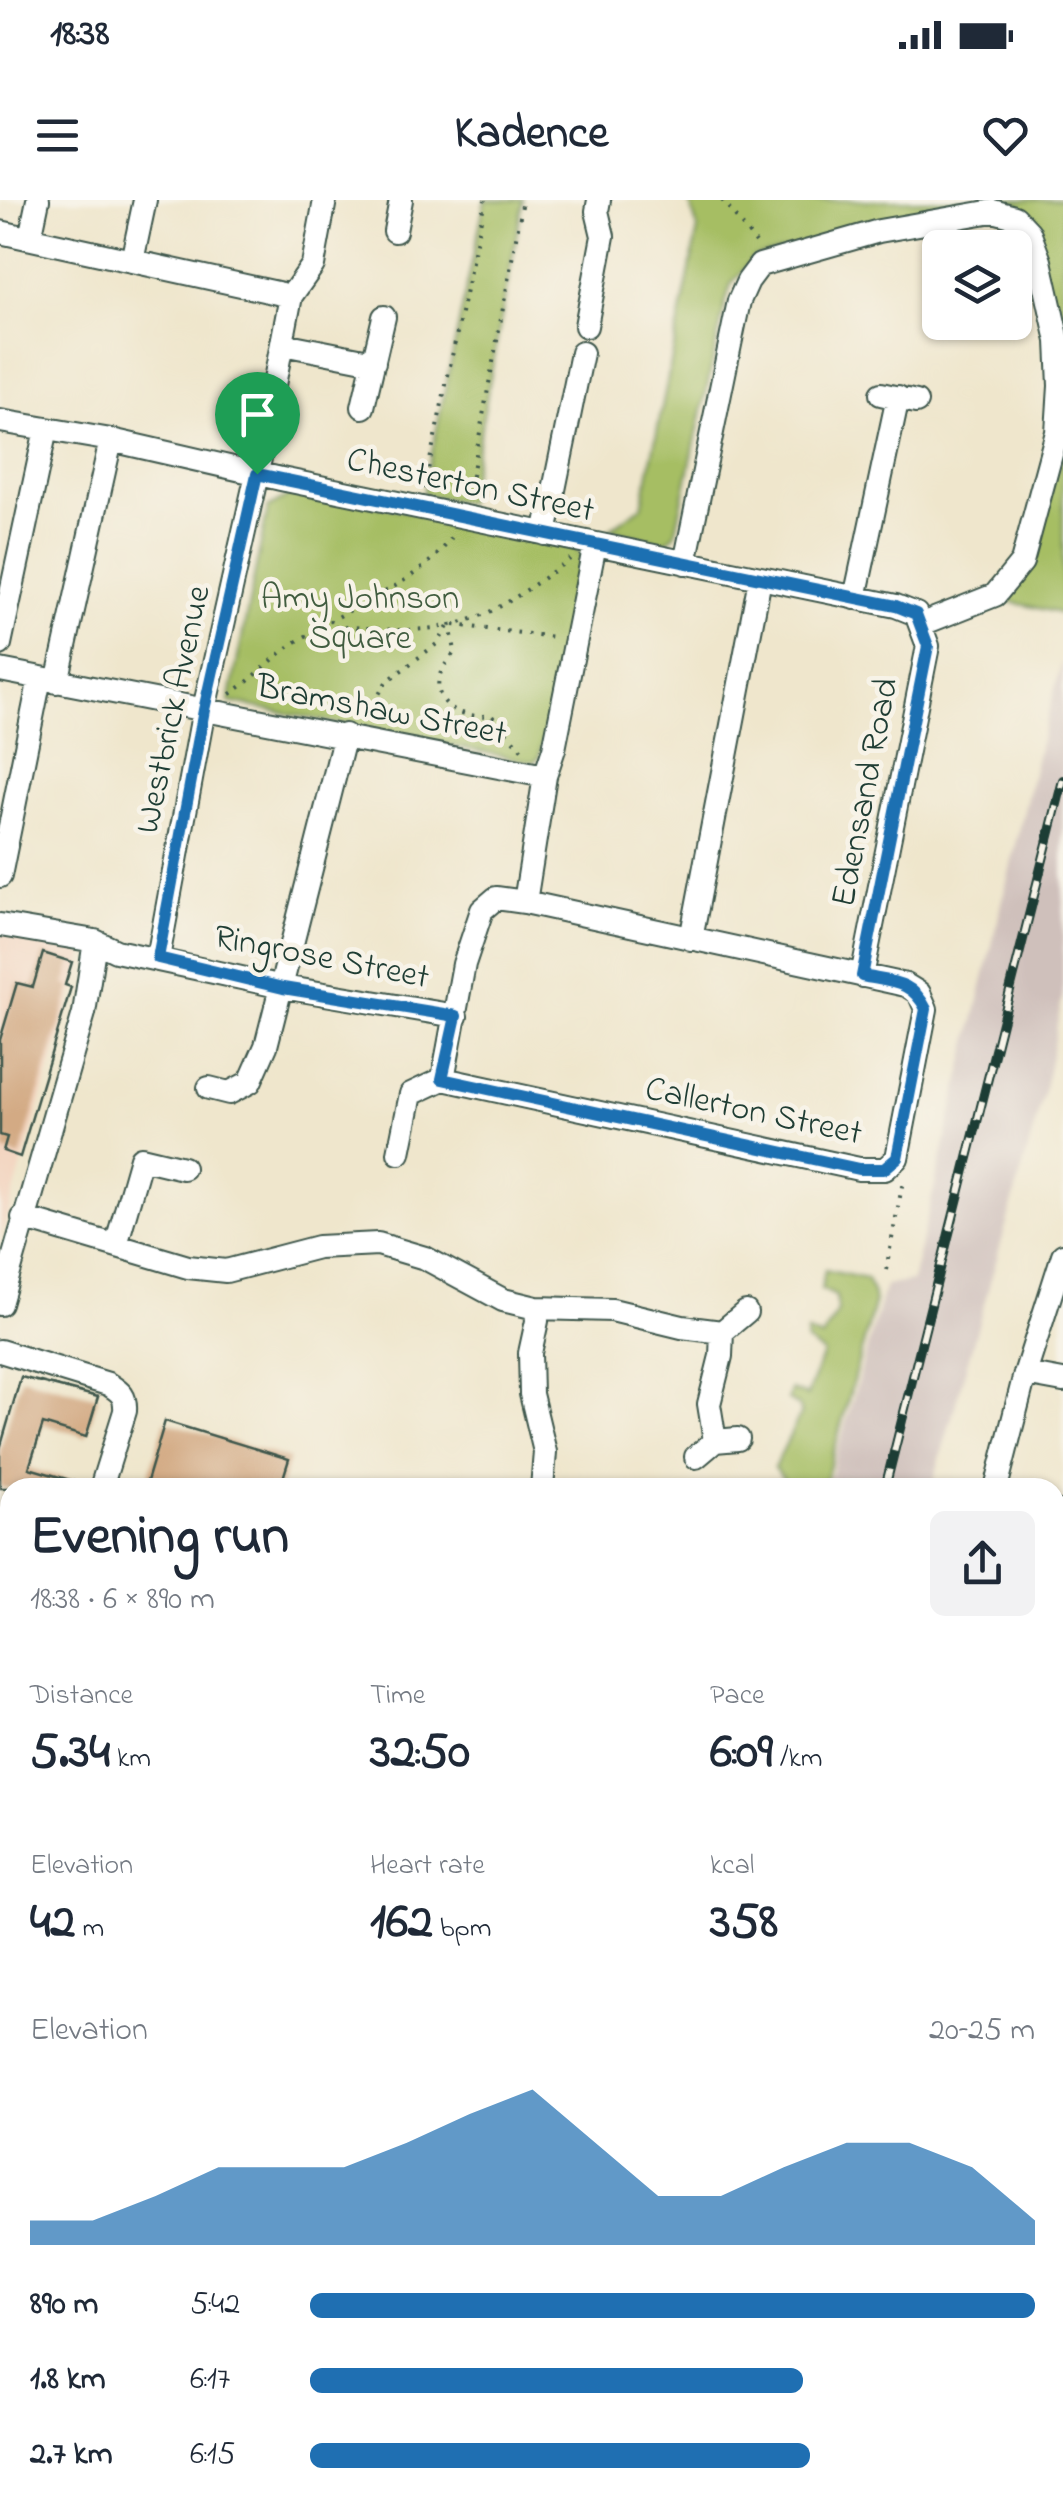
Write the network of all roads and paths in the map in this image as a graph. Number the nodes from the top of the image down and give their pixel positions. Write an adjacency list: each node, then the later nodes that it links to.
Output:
1 (38, 200): 11 (street)
2 (145, 200): 12 (street)
3 (325, 200): 14 (street, Westbrick Avenue)
4 (401, 200): 9 (street)
5 (485, 200): 26 (path)
6 (524, 200): 27 (path)
7 (599, 200): 16 (street)
8 (722, 200): 13 (path)
9 (394, 231)
10 (0, 232): 11 (street)
11 (30, 238): 12 (street)
12 (132, 260): 14 (street)
13 (770, 261): 30 (street); 34 (street)
14 (291, 296): 17 (street, Westbrick Avenue)
15 (384, 317): 19 (street)
16 (586, 326)
17 (282, 344): 19 (street); 25 (street, Westbrick Avenue)
18 (582, 352): 28 (street)
19 (374, 362): 21 (street)
20 (898, 397): 32 (street)
21 (363, 407)
22 (0, 421): 23 (street, Chesterton Street)
23 (46, 429): 24 (street, Chesterton Street); 36 (street)
24 (111, 440): 25 (street, Chesterton Street); 39 (street)
25 (257, 474): 26 (street, Chesterton Street); 40 (street, Westbrick Avenue)
26 (420, 508): 27 (street, Chesterton Street)
27 (464, 517): 28 (street, Chesterton Street); 35 (path)
28 (545, 534): 29 (street, Chesterton Street)
29 (594, 544): 30 (street, Chesterton Street); 33 (path); 37 (street, Bramshaw Street)
30 (685, 563): 31 (street, Chesterton Street)
31 (760, 579): 32 (street, Chesterton Street); 46 (street)
32 (855, 598): 34 (street, Chesterton Street)
33 (450, 624): 35 (path); 37 (path); 41 (path); 42 (path)
34 (922, 624): 49 (street, Edensand Road)
35 (312, 633): 40 (path)
36 (0, 644)
37 (575, 644): 42 (street, Bramshaw Street)
38 (0, 670): 39 (street, Bramshaw Street)
39 (48, 680): 40 (street, Bramshaw Street); 43 (street)
40 (204, 710): 41 (street, Bramshaw Street); 48 (street, Westbrick Avenue)
41 (346, 735): 42 (street, Bramshaw Street); 50 (street)
42 (545, 776): 44 (street)
43 (0, 876)
44 (524, 902): 46 (street, Callerton Street); 51 (street, Callerton Street)
45 (0, 925): 47 (street, Ringrose Street)
46 (691, 939): 49 (street, Callerton Street)
47 (95, 941): 48 (street, Ringrose Street); 57 (street)
48 (158, 958): 50 (street, Ringrose Street)
49 (862, 976): 55 (street, Callerton Street)
50 (283, 988): 51 (street, Ringrose Street); 53 (street)
51 (456, 1016): 52 (street)
52 (442, 1079): 54 (street); 55 (street, Callerton Street)
53 (227, 1118)
54 (399, 1153)
55 (897, 1158): 60 (path)
56 (183, 1168): 58 (street)
57 (23, 1218): 58 (street); 61 (street)
58 (116, 1245): 62 (street)
59 (1063, 1255): 66 (street)
60 (886, 1270)
61 (0, 1304)
62 (536, 1308): 64 (street); 70 (street)
63 (746, 1312): 64 (street)
64 (722, 1332): 68 (street)
65 (0, 1350): 69 (street)
66 (1025, 1374): 67 (street); 71 (street)
67 (1063, 1381)
68 (696, 1457)
69 (104, 1478)
70 (543, 1478)
71 (999, 1478)

